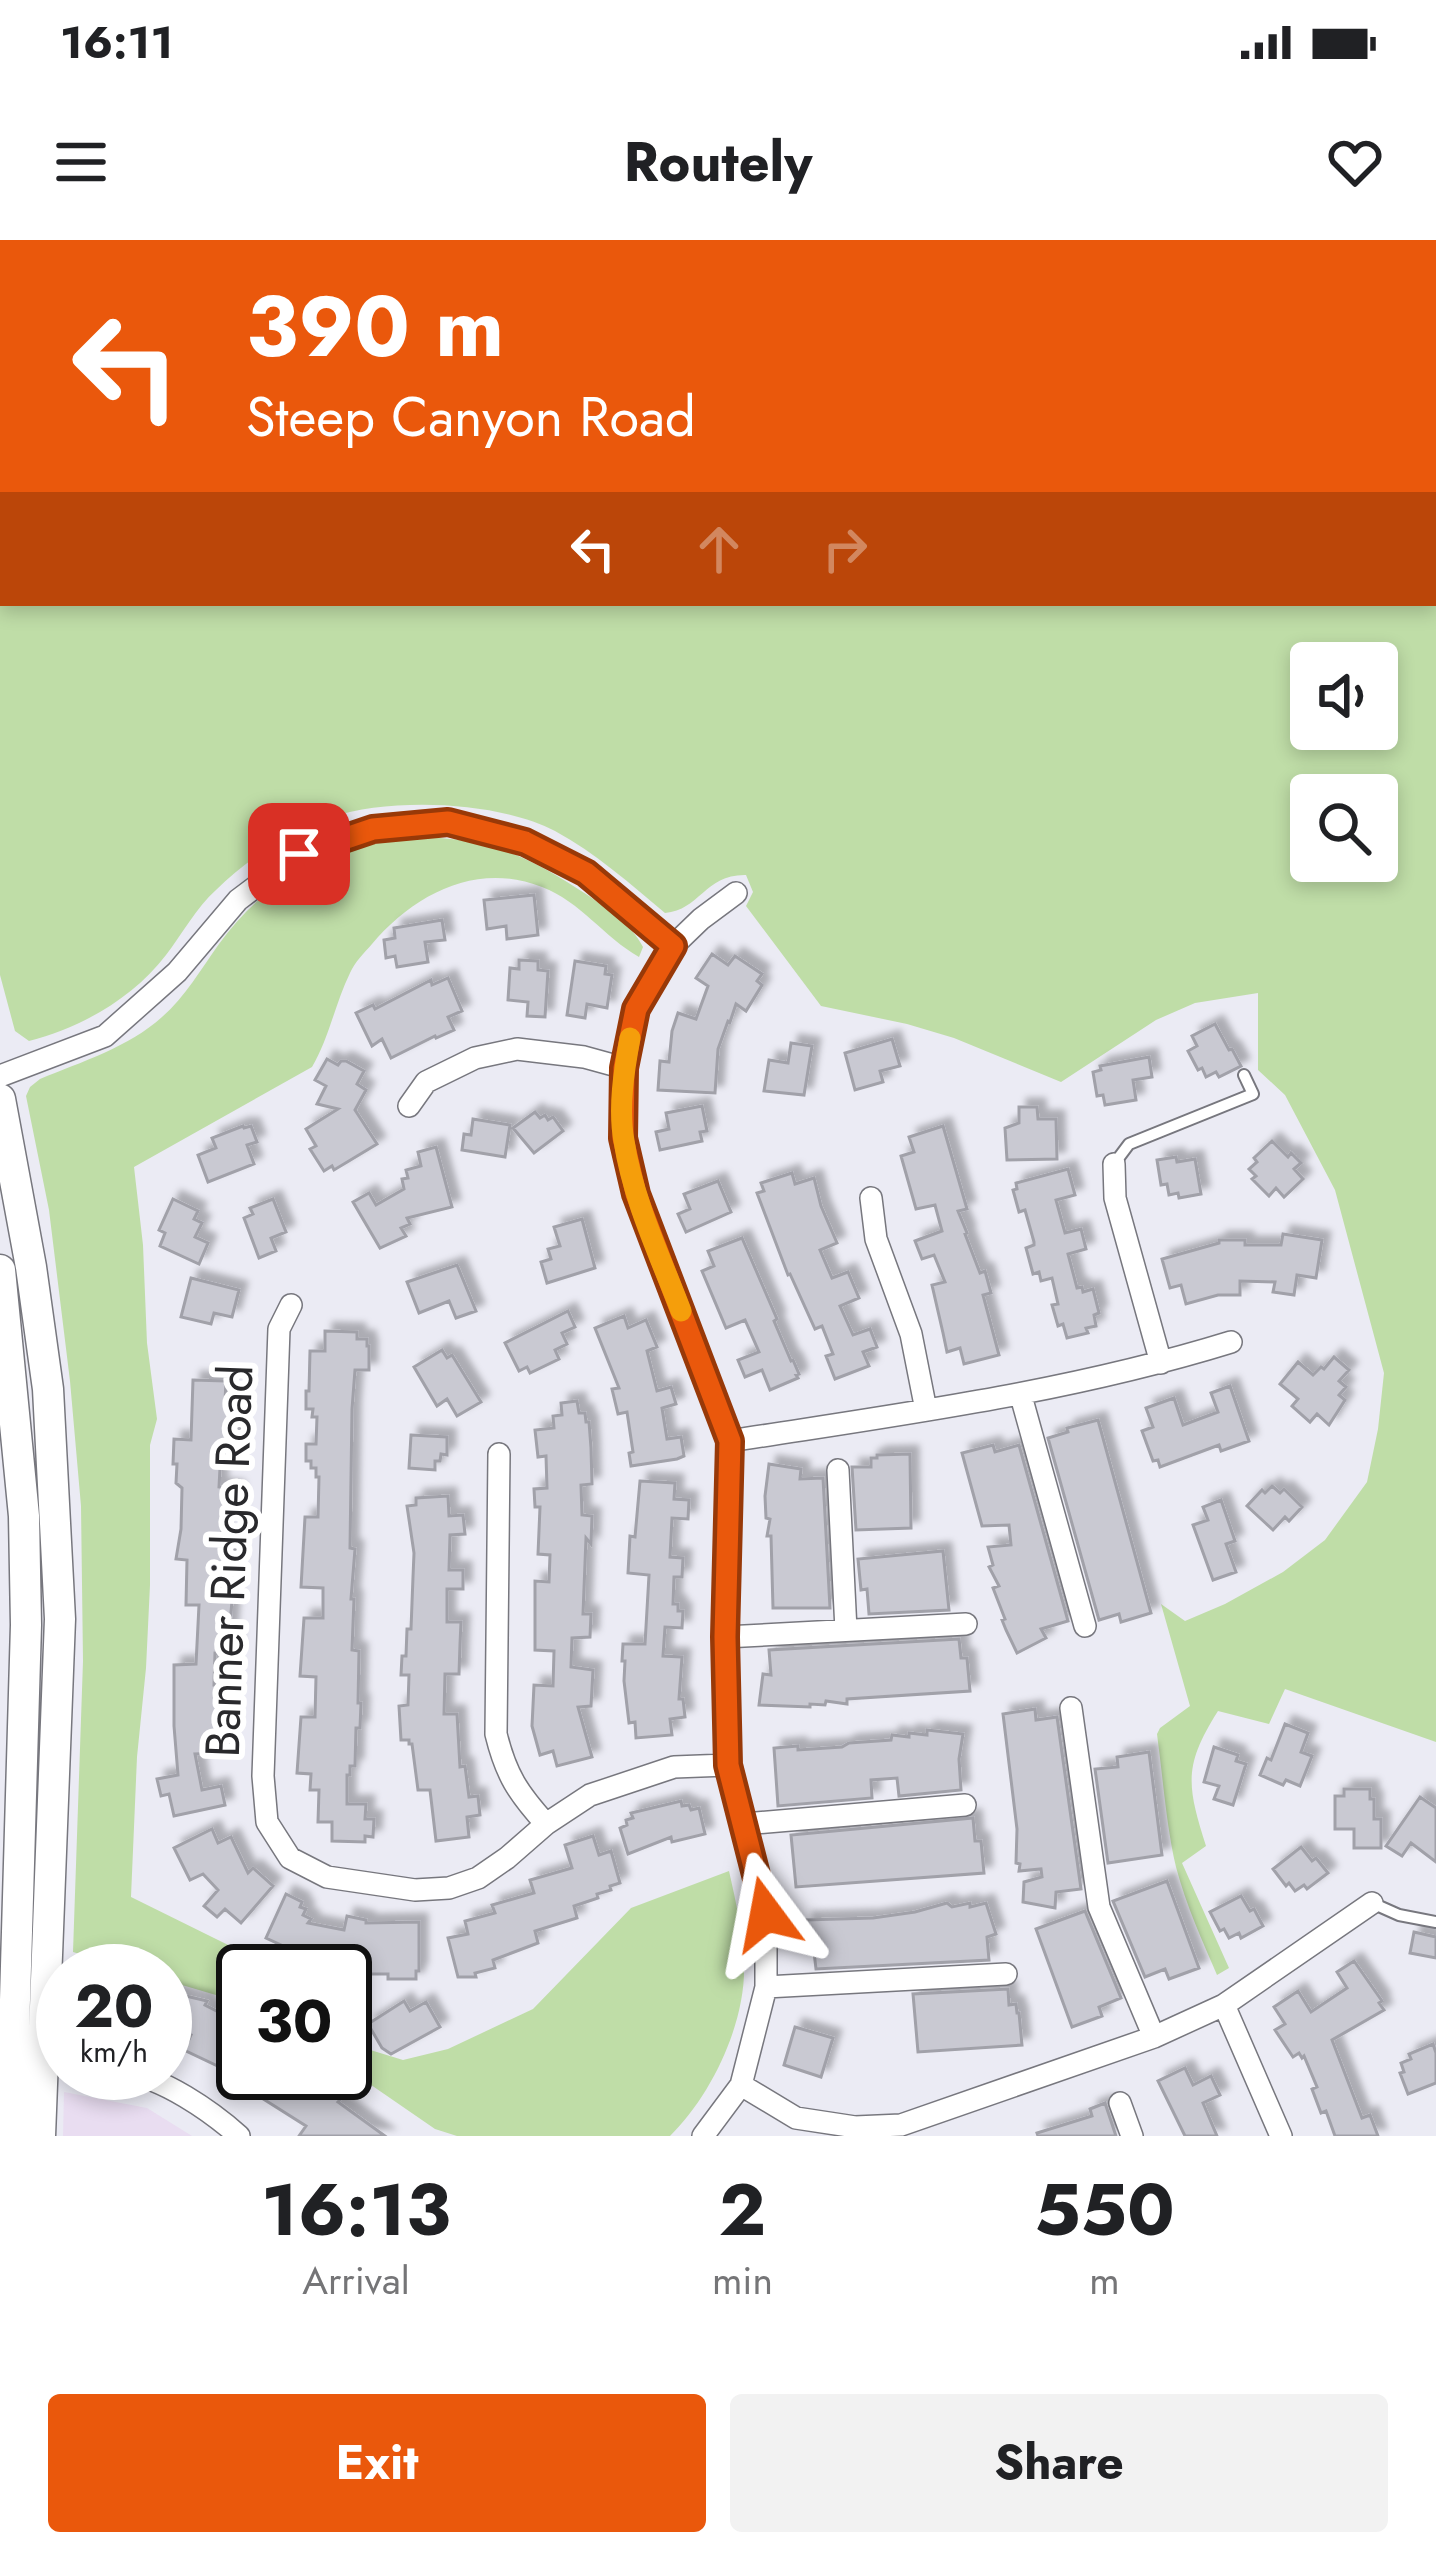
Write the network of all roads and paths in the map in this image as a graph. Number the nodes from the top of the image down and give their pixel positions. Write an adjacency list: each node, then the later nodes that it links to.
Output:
1 (736, 893): 2 (street)
2 (673, 946): 3 (street); 5 (street)
3 (624, 1068): 7 (street); 16 (street)
4 (1244, 1075): 8 (lane)
5 (0, 1076)
6 (0, 1099): 34 (main road)
7 (409, 1106)
8 (1114, 1164): 13 (street)
9 (871, 1198): 15 (street)
10 (0, 1270): 34 (main road)
11 (291, 1305): 26 (street, Banner Ridge Road)
12 (1231, 1342): 13 (street)
13 (1161, 1364): 14 (street)
14 (1021, 1396): 15 (street); 20 (street)
15 (926, 1411): 16 (street)
16 (730, 1441): 22 (street)
17 (499, 1454): 26 (street)
18 (838, 1470): 21 (street)
19 (966, 1624): 21 (street)
20 (1085, 1626)
21 (846, 1630): 22 (street)
22 (725, 1637): 24 (street)
23 (1071, 1708): 33 (street)
24 (728, 1765): 26 (street); 27 (street)
25 (965, 1805): 27 (street)
26 (546, 1824)
27 (744, 1824): 31 (street)
28 (1372, 1903): 29 (lane); 32 (street)
29 (1436, 1922)
30 (1006, 1974): 31 (street)
31 (766, 1987): 35 (street)
32 (1224, 2005): 33 (street); 44 (street)
33 (1154, 2037): 38 (street)
34 (30, 2062): 39 (main road); 40 (main road)
35 (741, 2085): 38 (street); 42 (street)
36 (188, 2100): 41 (street)
37 (1120, 2103): 43 (street)
38 (935, 2126)
39 (11, 2136)
40 (40, 2136)
41 (239, 2136)
42 (703, 2136)
43 (1132, 2136)
44 (1281, 2136)

